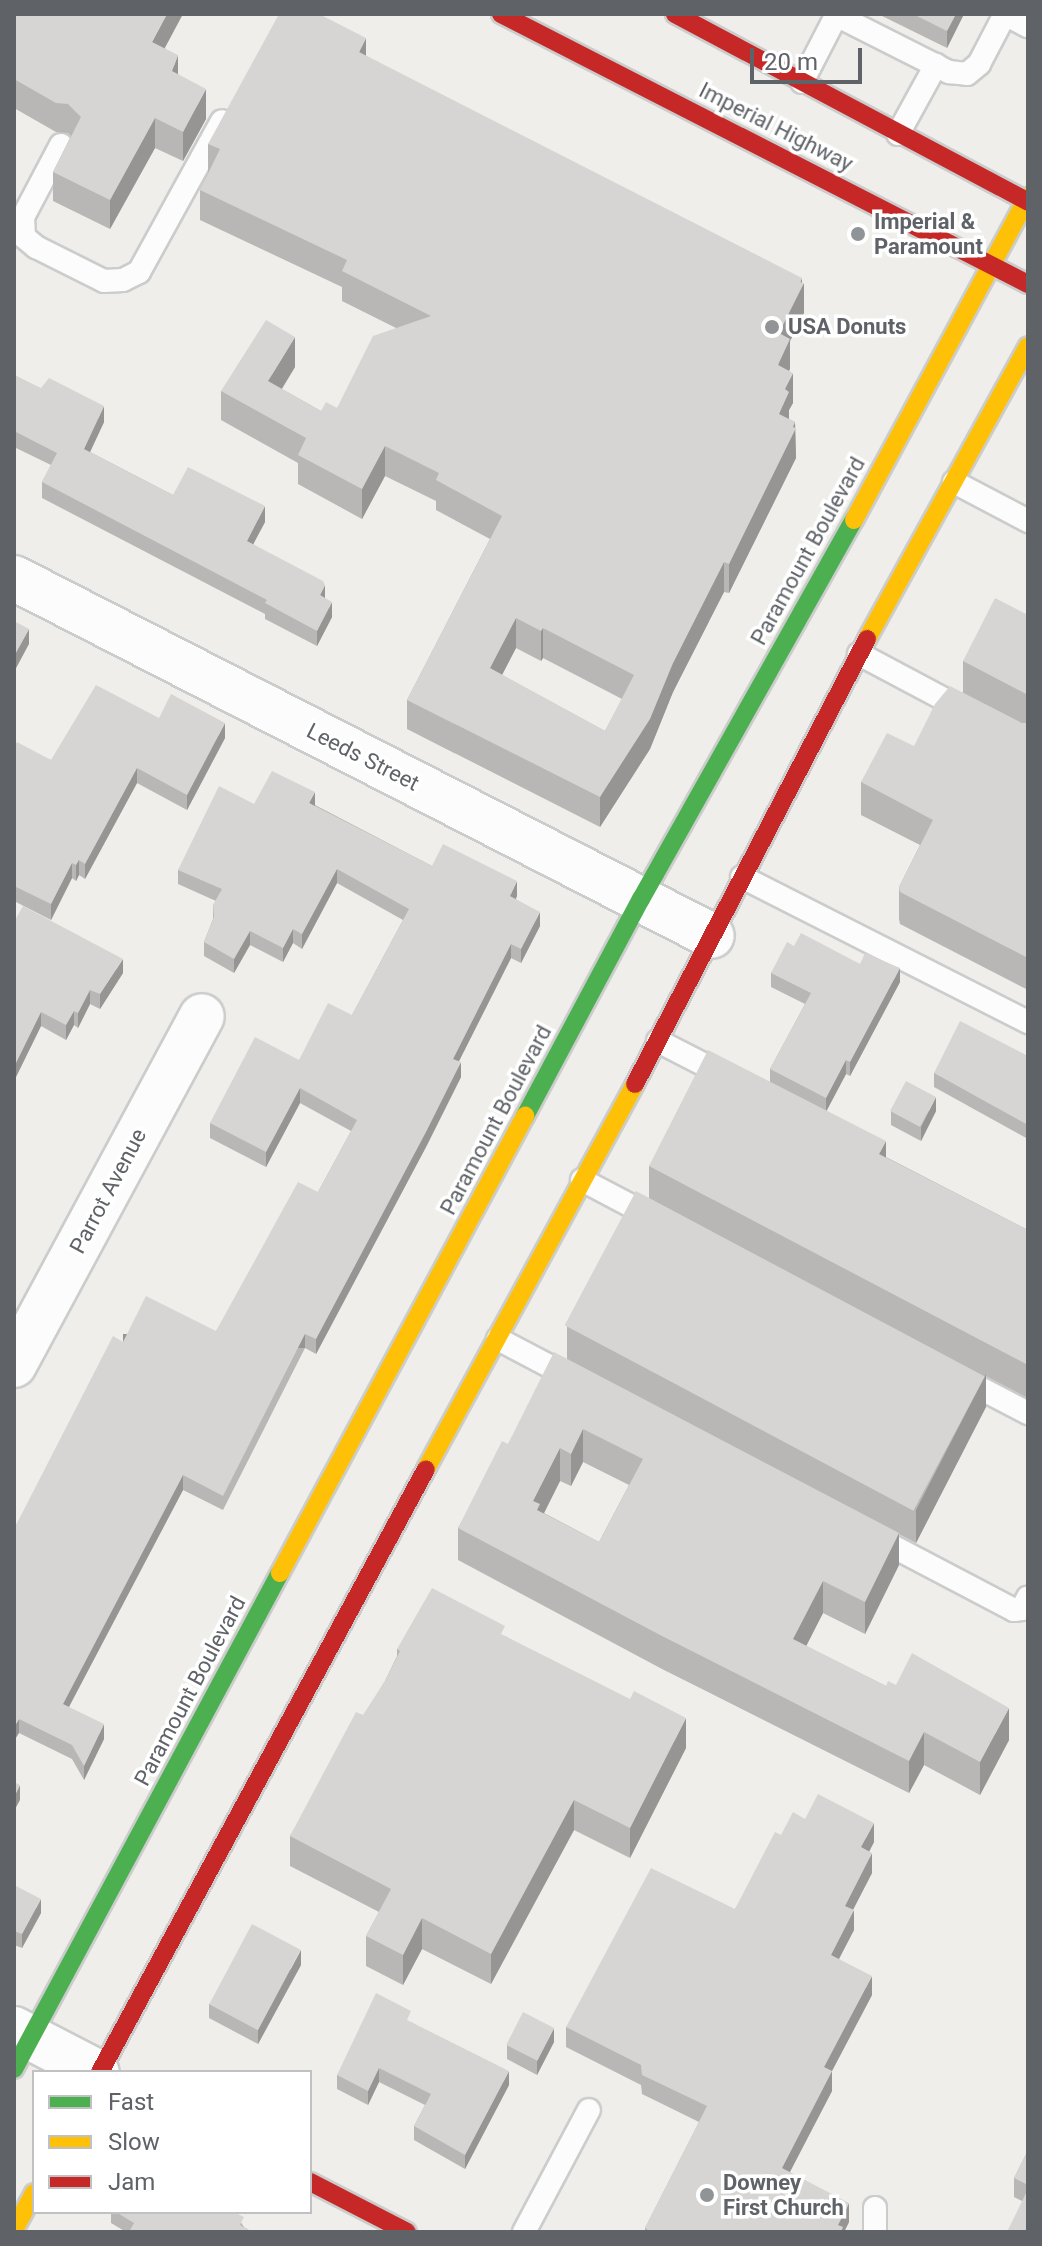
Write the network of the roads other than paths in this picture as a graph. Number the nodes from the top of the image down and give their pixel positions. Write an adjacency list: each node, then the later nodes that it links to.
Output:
1 (501, 14): 11 (main road, Imperial Highway)
2 (675, 14): 6 (main road)
3 (836, 14): 5 (lane); 6 (lane)
4 (1028, 26): 5 (lane)
5 (936, 65): 8 (lane)
6 (802, 82): 8 (main road)
7 (235, 95): 9 (lane)
8 (898, 134): 10 (main road)
9 (61, 145)
10 (1027, 200): 11 (main road, Paramount Boulevard)
11 (990, 263): 12 (main road, Imperial Highway); 20 (main road, Paramount Boulevard)
12 (1028, 284)
13 (1028, 346): 14 (main road)
14 (954, 482): 15 (lane); 17 (main road)
15 (1028, 521)
16 (14, 578): 20 (street, Leeds Street)
17 (859, 654): 18 (lane); 19 (main road)
18 (986, 722)
19 (742, 877): 21 (main road); 23 (lane)
20 (641, 899): 21 (street, Leeds Street); 35 (main road, Paramount Boulevard)
21 (712, 936): 24 (main road)
22 (202, 1016): 29 (street, Parrot Avenue)
23 (1028, 1022)
24 (658, 1041): 25 (lane); 26 (main road)
25 (754, 1091)
26 (582, 1180): 27 (lane); 28 (main road)
27 (680, 1231)
28 (498, 1339): 31 (lane); 37 (main road)
29 (14, 1365)
30 (944, 1370): 32 (lane)
31 (595, 1390)
32 (1028, 1413)
33 (860, 1530): 34 (lane)
34 (1028, 1597)
35 (20, 2045): 36 (street)
36 (93, 2070)
37 (100, 2070)
38 (589, 2110): 44 (lane)
39 (312, 2183): 43 (main road)
40 (32, 2197): 42 (main road)
41 (875, 2208): 45 (lane)
42 (14, 2230)
43 (402, 2231)
44 (524, 2232)
45 (875, 2232)

